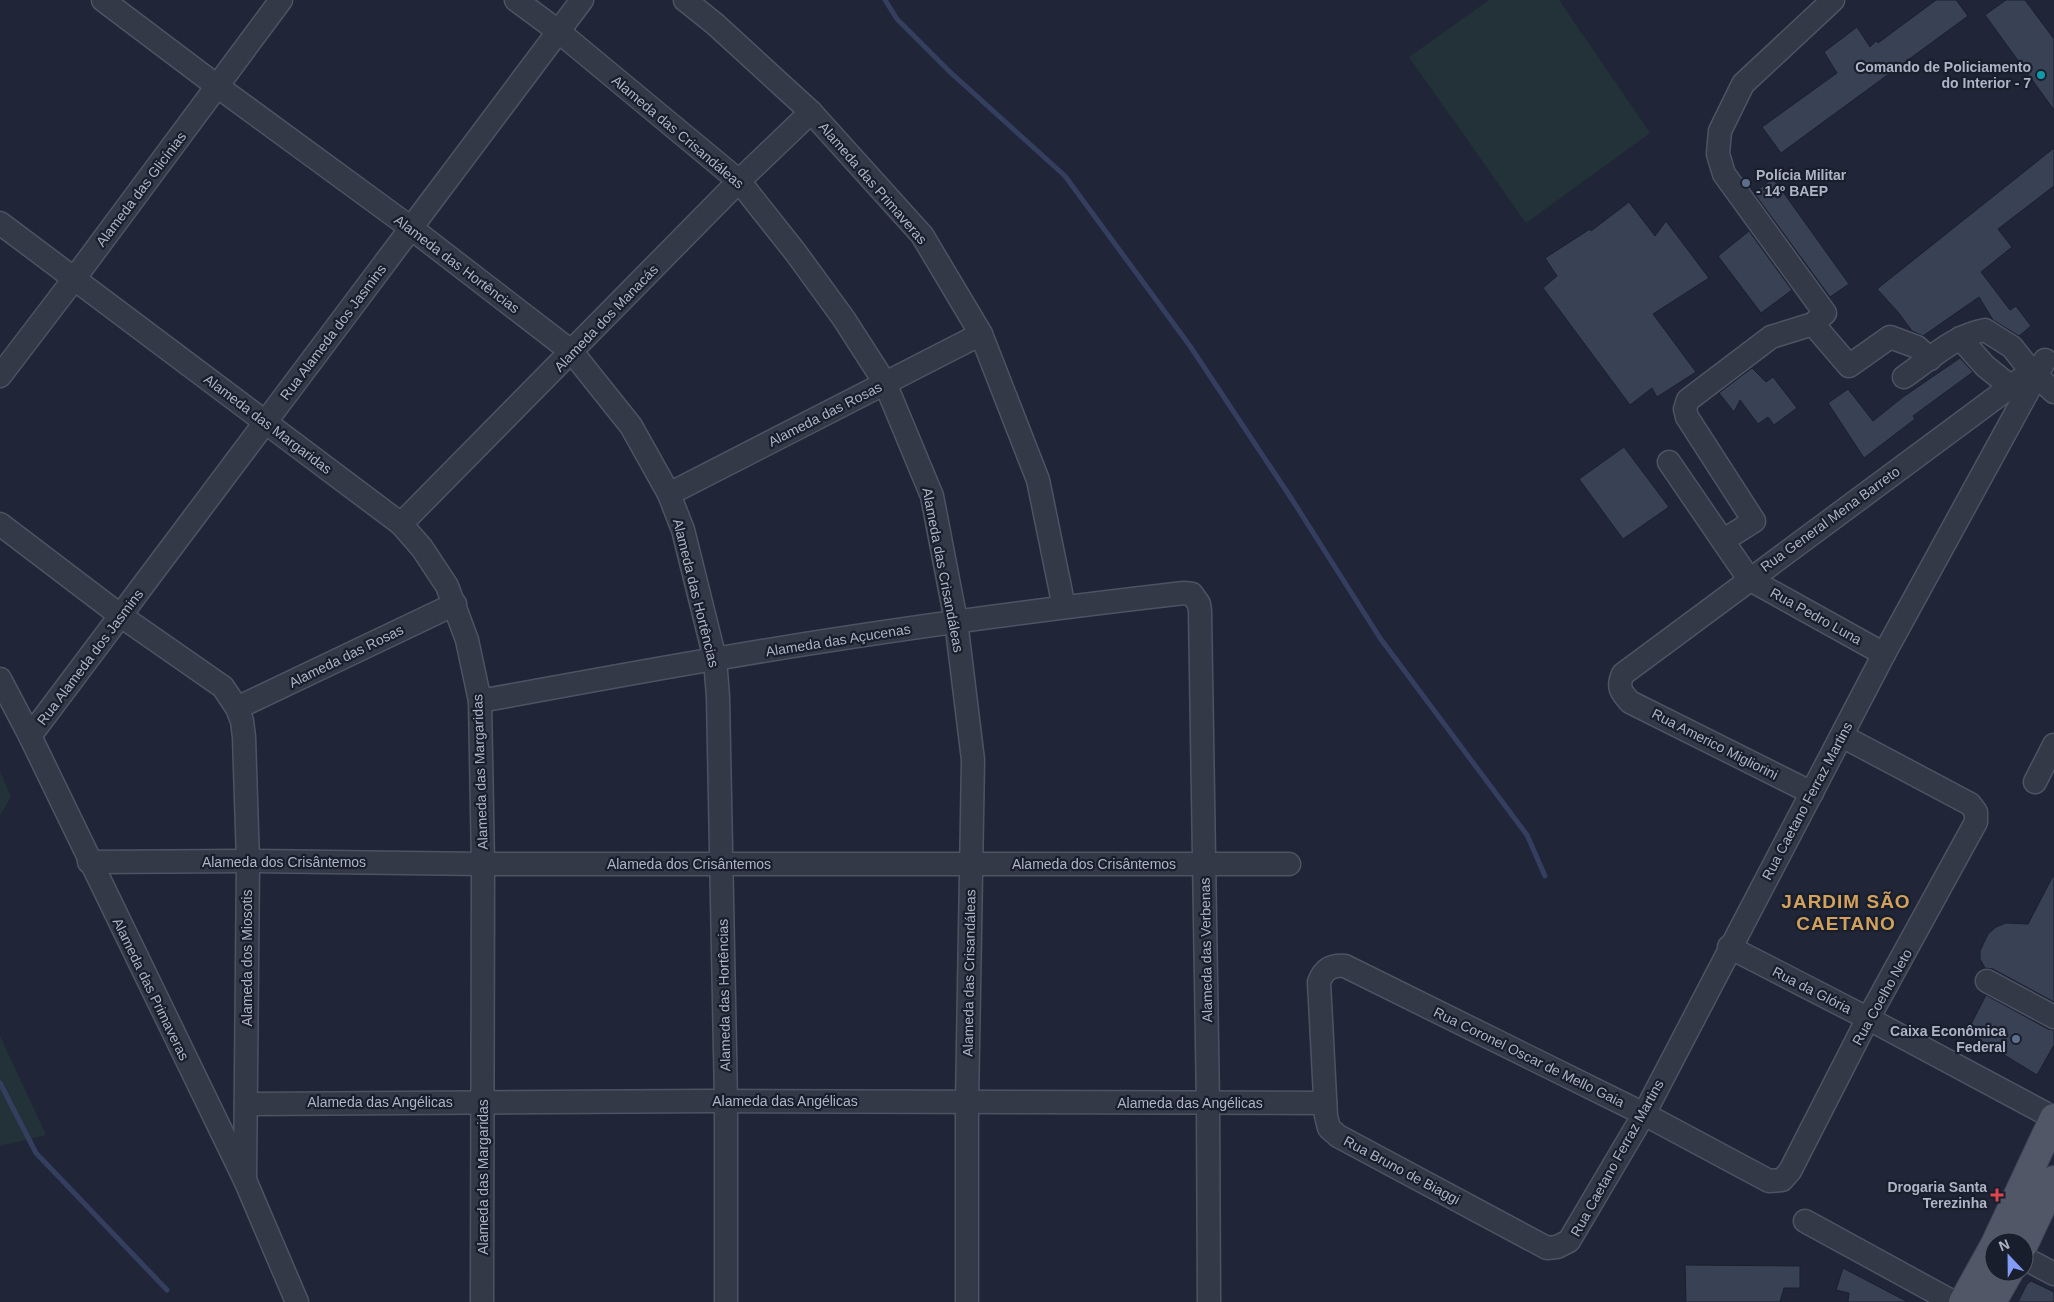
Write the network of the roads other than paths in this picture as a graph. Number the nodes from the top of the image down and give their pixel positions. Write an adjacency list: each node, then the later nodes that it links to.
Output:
1 (103, 0): 8 (street, Alameda das Hortências)
2 (281, 0): 8 (street, Alameda das Glicínias)
3 (516, 0): 7 (street, Alameda das Crisandáleas)
4 (582, 0): 7 (street, Rua Alameda dos Jasmins)
5 (685, 0): 9 (street, Alameda das Primaveras)
6 (1833, 0): 14 (street)
7 (558, 31): 10 (street, Alameda das Crisandáleas); 12 (street, Rua Alameda dos Jasmins)
8 (217, 86): 12 (street, Alameda das Hortências); 13 (street, Alameda das Glicínias)
9 (812, 112): 10 (street, Alameda dos Manacás); 15 (street, Alameda das Primaveras)
10 (739, 180): 17 (street, Alameda dos Manacás); 22 (street, Alameda das Crisandáleas)
11 (0, 223): 13 (street, Alameda das Margaridas)
12 (411, 228): 17 (street, Alameda das Hortências); 25 (street, Rua Alameda dos Jasmins)
13 (74, 279): 20 (street, Alameda das Glicínias); 25 (street, Alameda das Margaridas)
14 (1813, 324): 18 (street); 30 (street)
15 (981, 334): 22 (street, Alameda das Rosas); 34 (street, Alameda das Primaveras)
16 (1960, 338): 18 (street); 19 (street); 23 (street)
17 (572, 352): 27 (street, Alameda das Hortências); 29 (street, Alameda dos Manacás)
18 (1930, 359): 21 (street)
19 (2042, 365): 23 (street, Rua General Mena Barreto); 24 (street); 37 (street, Rua Caetano Ferraz Martins)
20 (0, 376)
21 (1904, 377)
22 (885, 383): 27 (street, Alameda das Rosas); 36 (street, Alameda das Crisandáleas)
23 (2011, 386): 31 (street, Rua General Mena Barreto)
24 (2054, 392)
25 (265, 421): 29 (street, Alameda das Margaridas); 35 (street, Rua Alameda dos Jasmins)
26 (1668, 462): 30 (street)
27 (669, 494): 38 (street, Alameda das Hortências)
28 (0, 524): 35 (street, Alameda dos Miosotis)
29 (401, 524): 33 (street, Alameda das Margaridas)
30 (1724, 540): 31 (street)
31 (1749, 579): 37 (street, Rua Pedro Luna); 40 (street, Rua General Mena Barreto)
32 (1197, 599): 34 (street, Alameda das Açucenas); 53 (street, Alameda das Verbenas)
33 (455, 604): 41 (street, Alameda das Margaridas); 42 (street, Alameda das Rosas)
34 (1064, 607): 36 (street, Alameda das Açucenas)
35 (121, 616): 42 (street, Alameda dos Miosotis); 43 (street, Rua Alameda dos Jasmins)
36 (956, 622): 38 (street, Alameda das Açucenas); 52 (street, Alameda das Crisandáleas)
37 (1884, 654): 44 (street, Rua Caetano Ferraz Martins)
38 (715, 658): 41 (street, Alameda das Açucenas); 51 (street, Alameda das Hortências)
39 (0, 679): 43 (street, Alameda das Primaveras)
40 (1621, 692): 47 (street, Rua Americo Migliorini)
41 (480, 701): 50 (street, Alameda das Margaridas)
42 (237, 708): 48 (street, Alameda dos Miosotis)
43 (30, 736): 49 (street, Alameda das Primaveras)
44 (1842, 736): 47 (street, Rua Caetano Ferraz Martins); 59 (street, Rua Coelho Neto)
45 (2054, 745): 46 (street)
46 (2035, 782)
47 (1812, 793): 55 (street, Rua Caetano Ferraz Martins)
48 (248, 861): 49 (street, Alameda dos Crisântemos); 50 (street, Alameda dos Crisântemos); 64 (street, Alameda dos Miosotis)
49 (89, 862): 68 (street, Alameda das Primaveras)
50 (483, 864): 51 (street, Alameda dos Crisântemos); 60 (street, Alameda das Margaridas)
51 (722, 864): 52 (street, Alameda dos Crisântemos); 61 (street, Alameda das Hortências)
52 (970, 864): 53 (street, Alameda dos Crisântemos); 62 (street, Alameda das Crisandáleas)
53 (1205, 864): 54 (street, Alameda dos Crisântemos); 65 (street, Alameda das Verbenas)
54 (1289, 864)
55 (1729, 947): 59 (street, Rua da Glória); 66 (street, Rua Caetano Ferraz Martins)
56 (1328, 968): 63 (street, Rua Bruno de Biaggi); 66 (street, Rua Coronel Oscar de Mello Gaia)
57 (1987, 981): 58 (street)
58 (2054, 1017)
59 (1869, 1019): 67 (street, Rua da Glória); 69 (street, Rua Coelho Neto)
60 (483, 1101): 61 (street, Alameda das Angélicas); 64 (street, Alameda das Angélicas); 80 (street, Alameda das Margaridas)
61 (726, 1101): 62 (street, Alameda das Angélicas); 81 (street, Alameda das Hortências)
62 (967, 1102): 65 (street, Alameda das Angélicas); 82 (street, Alameda das Crisandáleas)
63 (1325, 1103): 65 (street, Alameda das Angélicas); 74 (street, Rua Bruno de Biaggi)
64 (246, 1104): 68 (street, Alameda dos Miosotis)
65 (1208, 1104): 83 (street, Alameda das Verbenas)
66 (1644, 1114): 69 (street, Rua Coronel Oscar de Mello Gaia); 74 (street, Rua Caetano Ferraz Martins)
67 (2054, 1118): 72 (main road)
68 (235, 1138): 79 (street, Alameda das Primaveras)
69 (1782, 1180)
70 (2050, 1198): 73 (main road)
71 (1805, 1221): 84 (street)
72 (2001, 1232)
73 (2031, 1232)
74 (1569, 1241)
75 (2034, 1263): 77 (street)
76 (1984, 1264): 85 (main road)
77 (2054, 1274)
78 (2003, 1282): 86 (main road)
79 (297, 1302)
80 (482, 1302)
81 (726, 1302)
82 (967, 1302)
83 (1209, 1302)
84 (1953, 1302)
85 (1963, 1302)
86 (1992, 1302)

